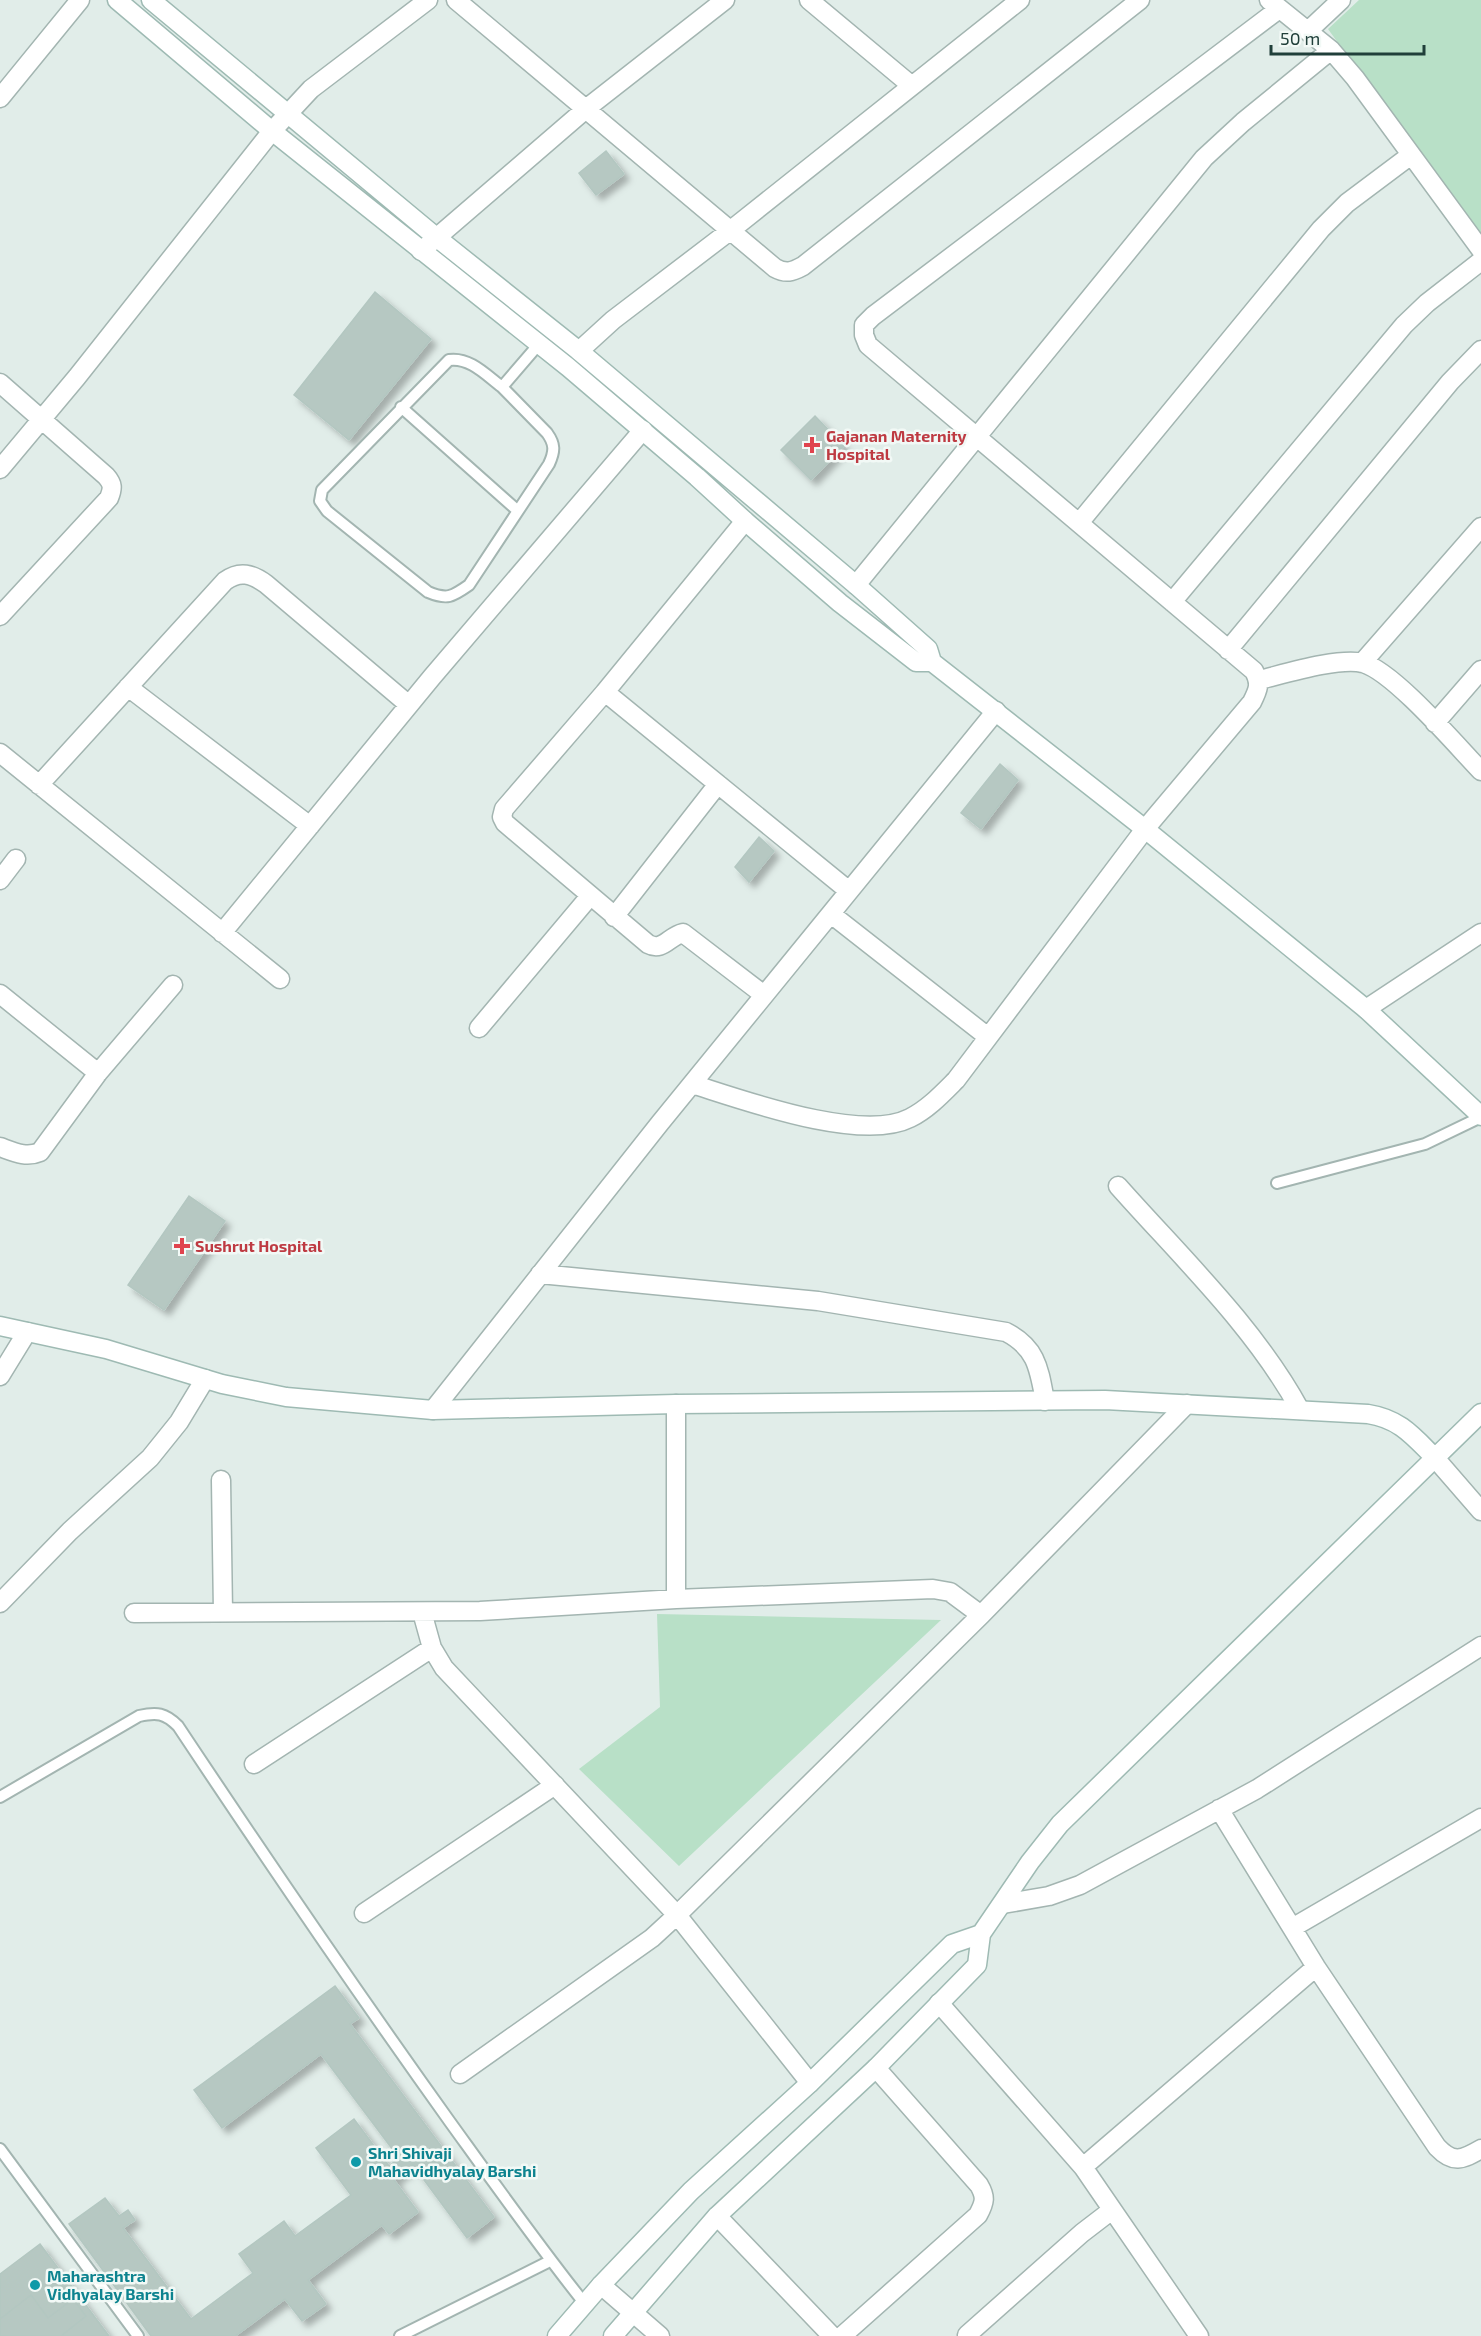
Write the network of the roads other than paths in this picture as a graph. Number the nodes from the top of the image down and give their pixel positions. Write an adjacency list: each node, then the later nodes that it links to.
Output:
1 (80, 0): 15 (street)
2 (151, 0): 17 (street)
3 (428, 0): 17 (street)
4 (456, 0): 16 (street)
5 (725, 0): 16 (street)
6 (809, 0): 14 (street)
7 (1020, 0): 14 (street)
8 (1140, 0): 20 (street)
9 (1341, 0): 12 (street)
10 (123, 1): 18 (street)
11 (1274, 4): 12 (street); 33 (street)
12 (1308, 31): 13 (street)
13 (1331, 50): 19 (street); 33 (street)
14 (912, 86): 20 (street)
15 (0, 98)
16 (587, 108): 20 (street); 21 (street)
17 (287, 113): 18 (street); 21 (street)
18 (272, 131): 22 (street); 31 (street)
19 (1412, 155): 23 (street); 37 (street)
20 (731, 230): 27 (street)
21 (436, 237): 22 (street); 27 (street)
22 (421, 250): 25 (street)
23 (1481, 250)
24 (1481, 261): 40 (street)
25 (538, 344): 29 (lane); 32 (street)
26 (1481, 350): 42 (street)
27 (579, 351): 39 (street)
28 (0, 383): 31 (street)
29 (502, 387): 30 (lane); 35 (lane)
30 (401, 407): 35 (lane); 35 (lane)
31 (42, 418): 34 (street); 41 (street)
32 (643, 430): 36 (street); 49 (street)
33 (976, 436): 37 (street); 39 (street)
34 (0, 469)
35 (518, 511)
36 (745, 521): 43 (street); 48 (street)
37 (1079, 523): 40 (street)
38 (1481, 526): 44 (street)
39 (856, 585): 43 (street)
40 (1173, 602): 42 (street)
41 (0, 616)
42 (1228, 650): 46 (street)
43 (932, 662): 50 (street)
44 (1362, 663): 46 (street); 51 (street)
45 (1481, 670): 51 (street)
46 (1259, 680): 57 (street)
47 (128, 687): 49 (street); 55 (street); 56 (street)
48 (605, 692): 54 (street); 61 (street)
49 (410, 705): 56 (street)
50 (996, 711): 57 (street); 60 (street)
51 (1435, 723): 53 (street)
52 (0, 753): 55 (street)
53 (1481, 771)
54 (718, 784): 60 (street); 63 (street)
55 (39, 785): 64 (street)
56 (310, 826): 64 (street)
57 (1145, 829): 70 (street); 72 (street)
58 (16, 859): 59 (street)
59 (0, 880)
60 (849, 891): 62 (street)
61 (590, 896): 63 (street); 71 (street)
62 (831, 914): 69 (street); 72 (street)
63 (614, 917): 69 (street)
64 (222, 933): 66 (street)
65 (1481, 933): 70 (street)
66 (280, 980)
67 (173, 985): 73 (street)
68 (0, 994): 73 (street)
69 (764, 995): 74 (street)
70 (1366, 1010): 75 (street)
71 (479, 1028)
72 (988, 1037): 74 (street)
73 (99, 1072): 76 (street)
74 (692, 1084): 79 (street)
75 (1481, 1117): 77 (lane)
76 (0, 1147)
77 (1277, 1183)
78 (1118, 1186): 88 (street)
79 (540, 1274): 84 (street); 87 (street)
80 (0, 1326): 81 (street)
81 (27, 1332): 82 (street); 83 (street)
82 (0, 1376)
83 (205, 1379): 87 (street); 94 (street)
84 (1045, 1401): 85 (street); 86 (street)
85 (676, 1404): 87 (street); 93 (street)
86 (1186, 1404): 88 (street); 98 (street)
87 (433, 1410)
88 (1300, 1410): 90 (street)
89 (1481, 1413): 90 (street)
90 (1435, 1458): 92 (street); 106 (street)
91 (221, 1480): 95 (street)
92 (1481, 1511)
93 (676, 1599): 96 (street); 98 (street)
94 (0, 1603)
95 (223, 1612): 96 (street); 97 (street)
96 (422, 1612): 100 (street)
97 (134, 1613)
98 (981, 1615): 108 (street)
99 (1481, 1646): 104 (street)
100 (432, 1648): 101 (street); 102 (street)
101 (255, 1764)
102 (555, 1785): 107 (street); 108 (street)
103 (0, 1797): 121 (lane)
104 (1219, 1809): 106 (street); 109 (street)
105 (1481, 1818): 109 (street)
106 (1003, 1904): 110 (street)
107 (364, 1912)
108 (677, 1915): 114 (street); 115 (street)
109 (1292, 1928): 111 (street)
110 (981, 1934): 112 (street); 115 (street)
111 (1316, 1967): 117 (street); 118 (street)
112 (939, 2003): 113 (street); 118 (street)
113 (876, 2068): 120 (street); 132 (street)
114 (460, 2074)
115 (810, 2083): 122 (street)
116 (0, 2149): 126 (lane)
117 (1481, 2149)
118 (1083, 2167): 119 (street)
119 (1112, 2210): 125 (street); 133 (street)
120 (717, 2216): 124 (street); 131 (street)
121 (550, 2261): 123 (lane); 127 (lane)
122 (601, 2285): 123 (street); 124 (street)
123 (585, 2304): 128 (street)
124 (633, 2313): 129 (street); 130 (street)
125 (967, 2335)
126 (138, 2336)
127 (400, 2336)
128 (557, 2336)
129 (613, 2336)
130 (660, 2336)
131 (832, 2336)
132 (842, 2336)
133 (1199, 2336)

